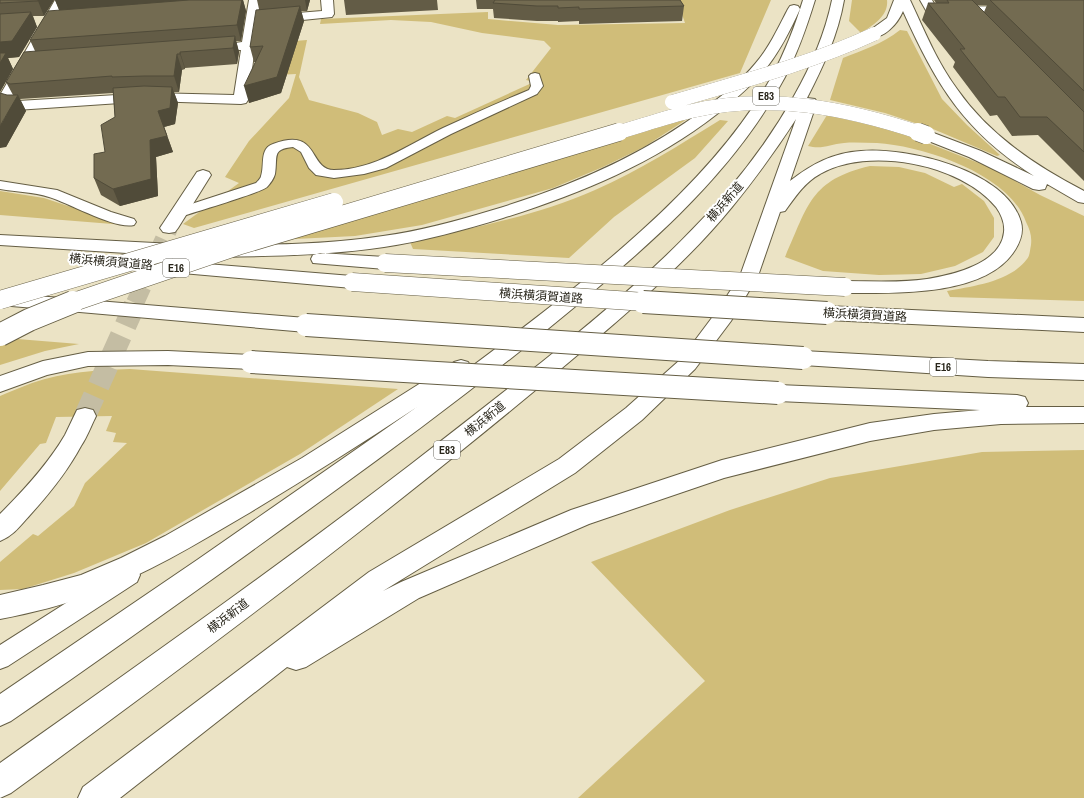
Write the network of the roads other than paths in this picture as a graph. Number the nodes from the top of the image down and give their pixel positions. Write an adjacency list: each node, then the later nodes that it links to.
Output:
1 (61, 0): 16 (main road)
2 (798, 0): 36 (main road)
3 (810, 0): 26 (main road, E83)
4 (838, 0): 21 (main road, 横浜新道 / E83)
5 (900, 0): 37 (main road, bridge)
6 (904, 0): 28 (main road)
7 (926, 0): 13 (main road)
8 (327, 1): 9 (main road); 15 (main road)
9 (342, 2)
10 (254, 3): 11 (main road); 15 (main road)
11 (239, 6)
12 (1024, 10): 13 (main road)
13 (969, 11): 18 (main road)
14 (64, 20): 16 (main road)
15 (251, 20): 19 (main road)
16 (49, 21): 17 (main road); 23 (main road)
17 (35, 22)
18 (980, 22)
19 (248, 46): 20 (main road); 23 (main road)
20 (224, 48)
21 (824, 49): 33 (main road); 53 (main road, 横浜新道 / E83)
22 (41, 61): 23 (main road)
23 (19, 63)
24 (535, 76): 29 (lane)
25 (203, 175): 29 (main road)
26 (702, 180): 48 (main road); 52 (main road, E83)
27 (0, 185): 31 (lane)
28 (1084, 198)
29 (174, 206): 32 (main road)
30 (1084, 206): 39 (main road, bridge)
31 (129, 222)
32 (169, 228)
33 (765, 233): 36 (main road, bridge); 51 (main road)
34 (0, 240): 36 (main road)
35 (0, 251): 38 (main road, 横浜横須賀道路 / E16, bridge)
36 (199, 252)
37 (0, 299): 40 (main road, E16, bridge)
38 (1084, 325)
39 (0, 336)
40 (988, 369): 41 (main road, E16); 42 (main road)
41 (1084, 372)
42 (1084, 376)
43 (0, 384): 44 (main road, bridge)
44 (1084, 406)
45 (1084, 415): 51 (main road)
46 (85, 416): 47 (main road)
47 (0, 530)
48 (201, 530): 49 (main road); 50 (lane)
49 (0, 607)
50 (0, 658)
51 (209, 709): 54 (main road)
52 (0, 711)
53 (0, 782)
54 (94, 798)

